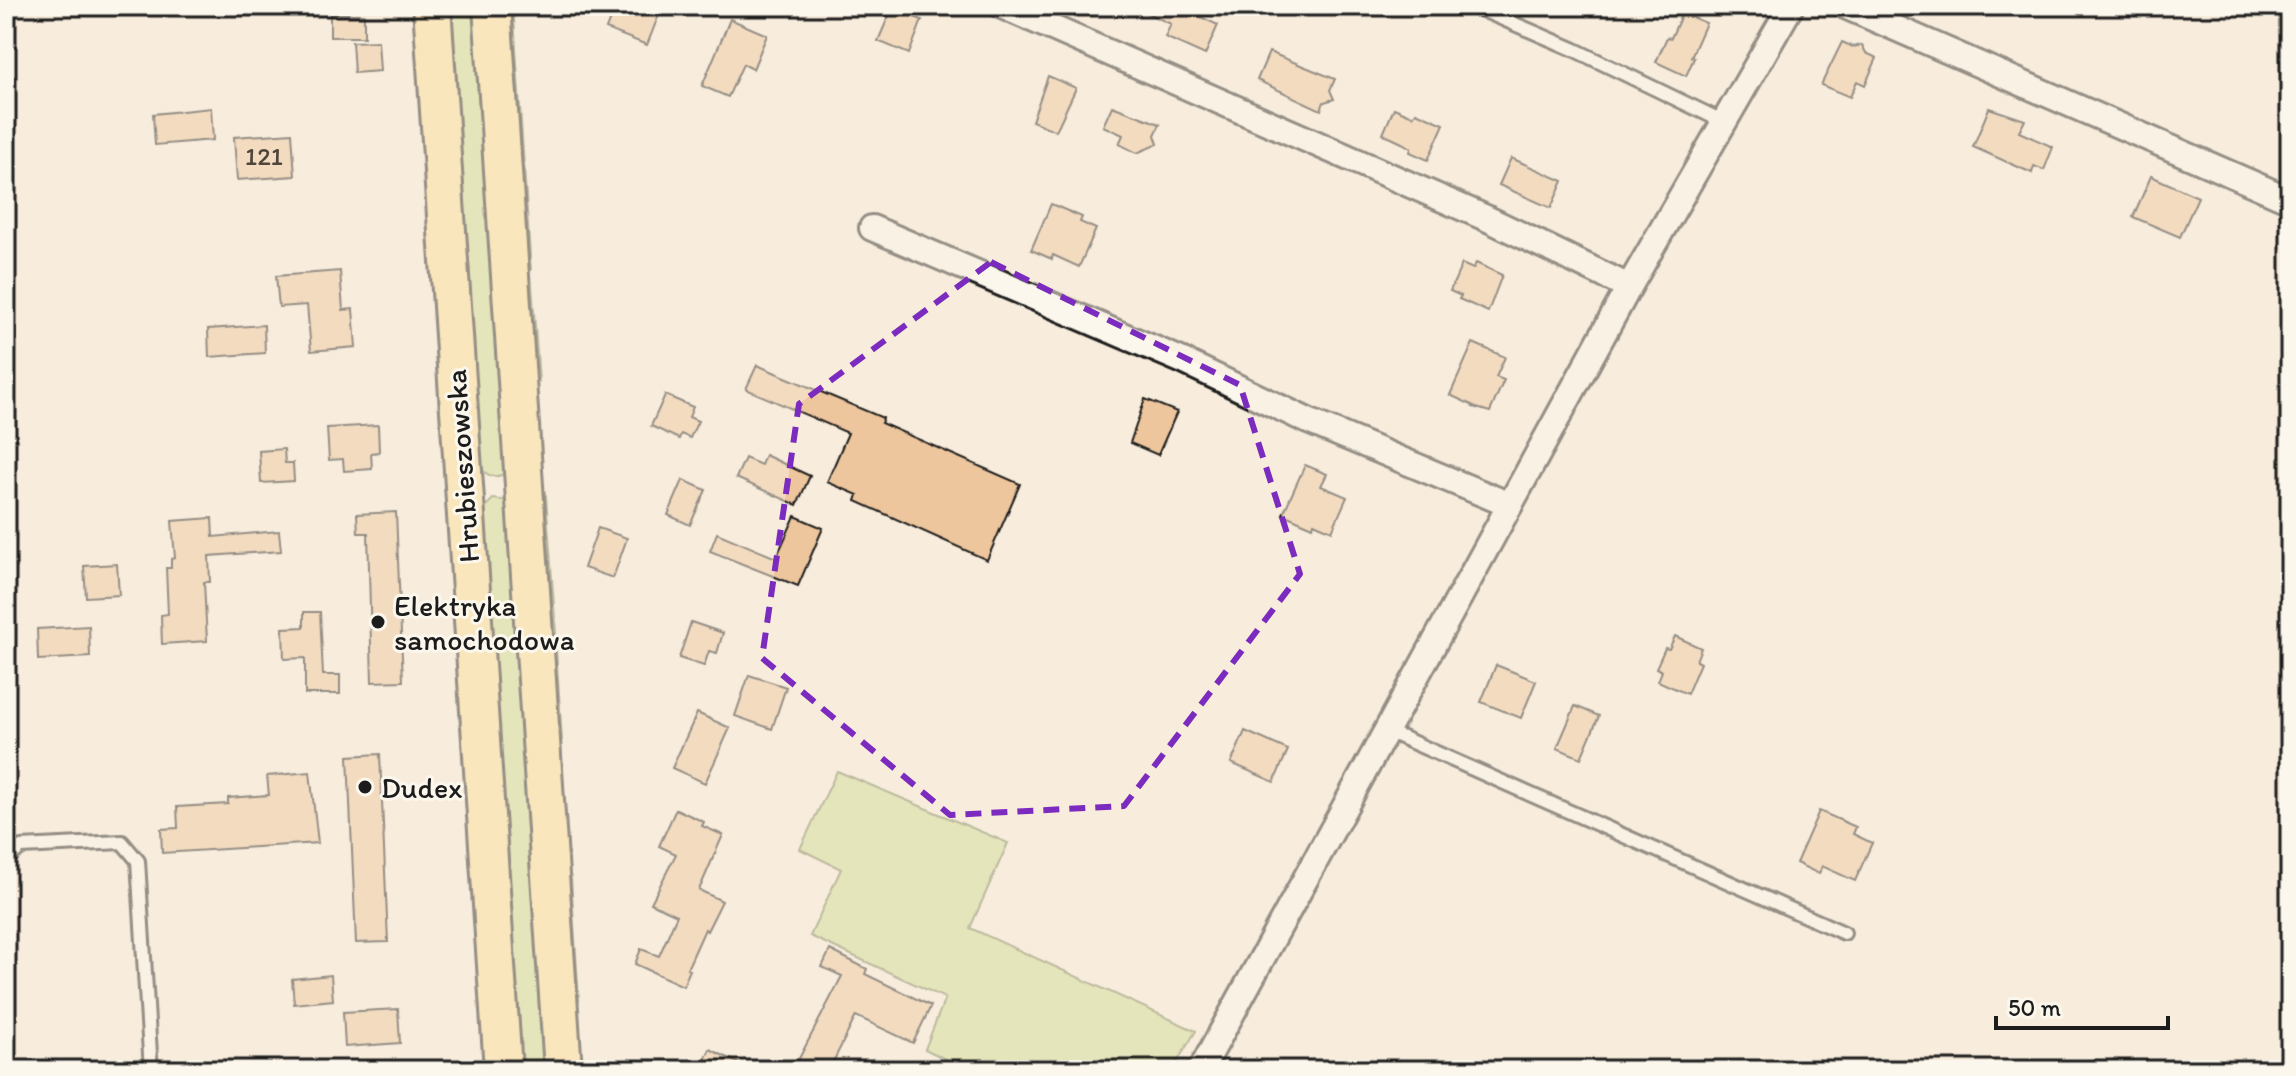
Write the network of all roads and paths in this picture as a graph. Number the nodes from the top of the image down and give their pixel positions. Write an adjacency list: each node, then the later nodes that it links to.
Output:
1 (432, 6): 12 (main road, Hrubieszowska)
2 (492, 6): 11 (main road, Hrubieszowska)
3 (1002, 6): 10 (street)
4 (1473, 6): 7 (lane)
5 (1791, 6): 7 (street)
6 (1845, 6): 8 (street)
7 (1724, 122): 10 (street)
8 (2290, 200)
9 (872, 228): 13 (street)
10 (1629, 287): 13 (street)
11 (524, 485): 12 (main road); 21 (main road, Hrubieszowska)
12 (464, 488): 20 (main road, Hrubieszowska)
13 (1510, 505): 14 (street)
14 (1387, 731): 16 (lane); 22 (street)
15 (6, 860): 19 (lane)
16 (1844, 933)
17 (6, 1001): 18 (lane)
18 (9, 1070)
19 (151, 1070)
20 (503, 1070)
21 (563, 1070)
22 (1201, 1070)

